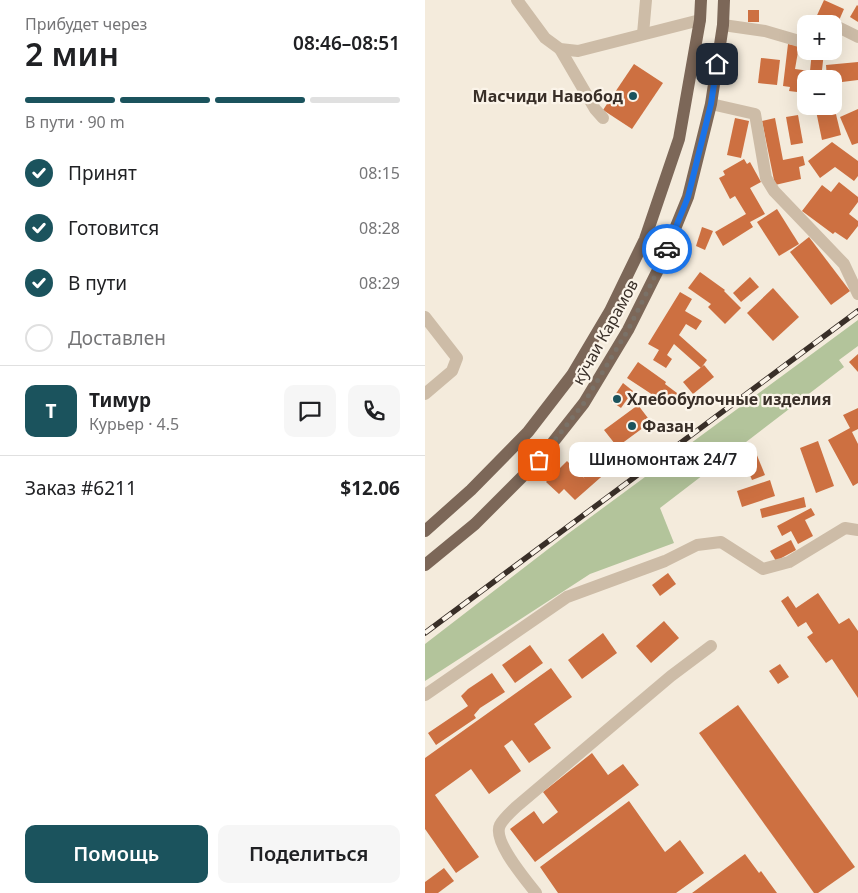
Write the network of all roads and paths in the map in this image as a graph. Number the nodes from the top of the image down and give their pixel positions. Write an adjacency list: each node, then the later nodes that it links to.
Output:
1 (517, 0): 11 (street)
2 (646, 0): 8 (street)
3 (701, 0): 5 (main road, кӯчаи Карамов)
4 (724, 0): 6 (main road, кӯчаи Карамов)
5 (700, 20): 8 (street); 18 (main road, кӯчаи Карамов)
6 (723, 26): 10 (street); 12 (main road, кӯчаи Карамов)
7 (842, 29): 9 (street)
8 (643, 34): 11 (street)
9 (858, 37)
10 (797, 40)
11 (560, 49): 13 (street)
12 (711, 104): 14 (street); 19 (main road, кӯчаи Карамов)
13 (603, 118)
14 (858, 294)
15 (425, 317): 16 (street)
16 (425, 394)
17 (858, 530): 21 (street)
18 (425, 531)
19 (425, 565)
20 (711, 646): 22 (street)
21 (425, 695)
22 (536, 893)

